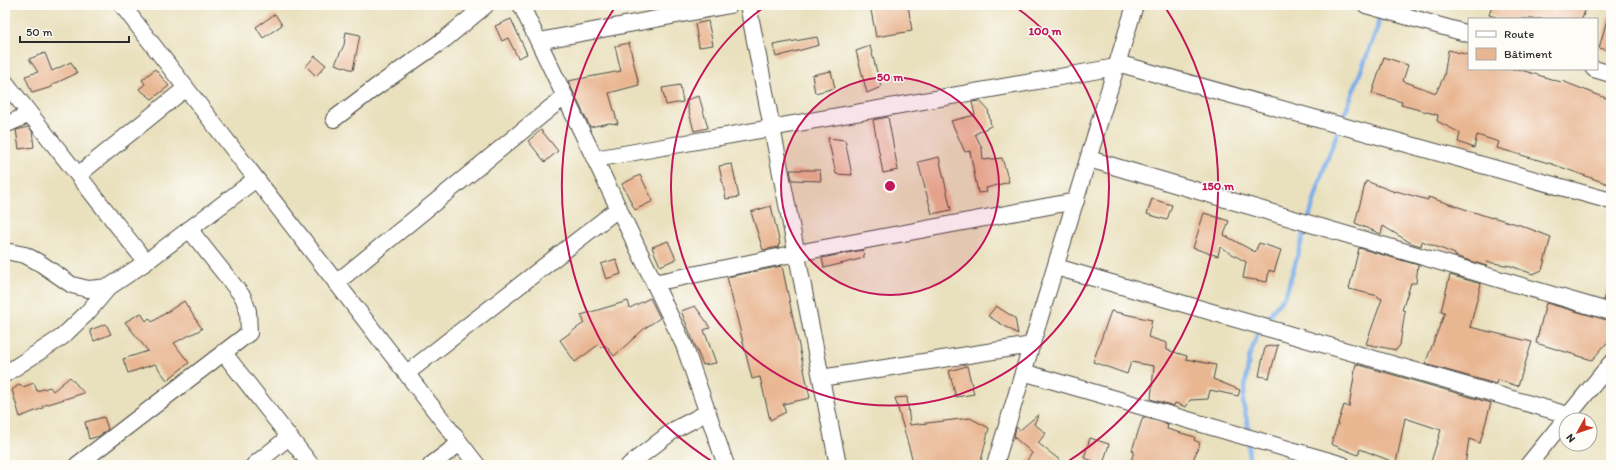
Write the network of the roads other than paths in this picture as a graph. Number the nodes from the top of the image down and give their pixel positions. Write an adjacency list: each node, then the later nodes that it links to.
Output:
1 (122, 5): 14 (street)
2 (486, 5): 17 (street)
3 (521, 5): 9 (street)
4 (730, 5): 9 (street)
5 (748, 5): 19 (street)
6 (1135, 5): 10 (street)
7 (1367, 5): 8 (street)
8 (1468, 34)
9 (539, 41): 15 (street)
10 (1117, 65): 19 (street); 21 (street); 25 (street)
11 (1597, 70): 12 (street)
12 (1611, 74)
13 (5, 82): 16 (street)
14 (186, 88): 22 (street); 23 (street)
15 (565, 96): 20 (street); 32 (street)
16 (30, 114): 18 (street); 22 (street)
17 (334, 119)
18 (5, 125)
19 (772, 127): 20 (street); 29 (street)
20 (595, 159): 26 (street)
21 (1088, 159): 24 (street); 35 (street)
22 (78, 175): 30 (street)
23 (256, 179): 27 (street); 32 (street)
24 (1076, 201): 29 (street); 31 (street)
25 (1611, 202)
26 (619, 208): 33 (street); 41 (street)
27 (189, 229): 30 (street); 37 (street)
28 (5, 251): 34 (street)
29 (797, 253): 33 (street); 42 (street)
30 (146, 262): 34 (street)
31 (1056, 267): 36 (street); 44 (street)
32 (336, 283): 41 (street)
33 (654, 283): 43 (street)
34 (109, 287): 40 (street)
35 (1611, 312)
36 (1032, 345): 39 (street); 42 (street)
37 (223, 352): 47 (street); 50 (street)
38 (1611, 363): 45 (street)
39 (1023, 372): 59 (street); 60 (street)
40 (5, 374)
41 (407, 374): 48 (street)
42 (821, 378): 58 (street)
43 (708, 412): 49 (street); 55 (street)
44 (1558, 412)
45 (1570, 412)
46 (1558, 428): 61 (street)
47 (289, 437): 51 (street); 52 (street)
48 (460, 443): 53 (street); 54 (street)
49 (719, 447): 56 (street); 57 (street)
50 (77, 465)
51 (254, 465)
52 (311, 465)
53 (431, 465)
54 (477, 465)
55 (629, 465)
56 (714, 465)
57 (726, 465)
58 (838, 465)
59 (995, 465)
60 (1342, 465)
61 (1528, 465)

